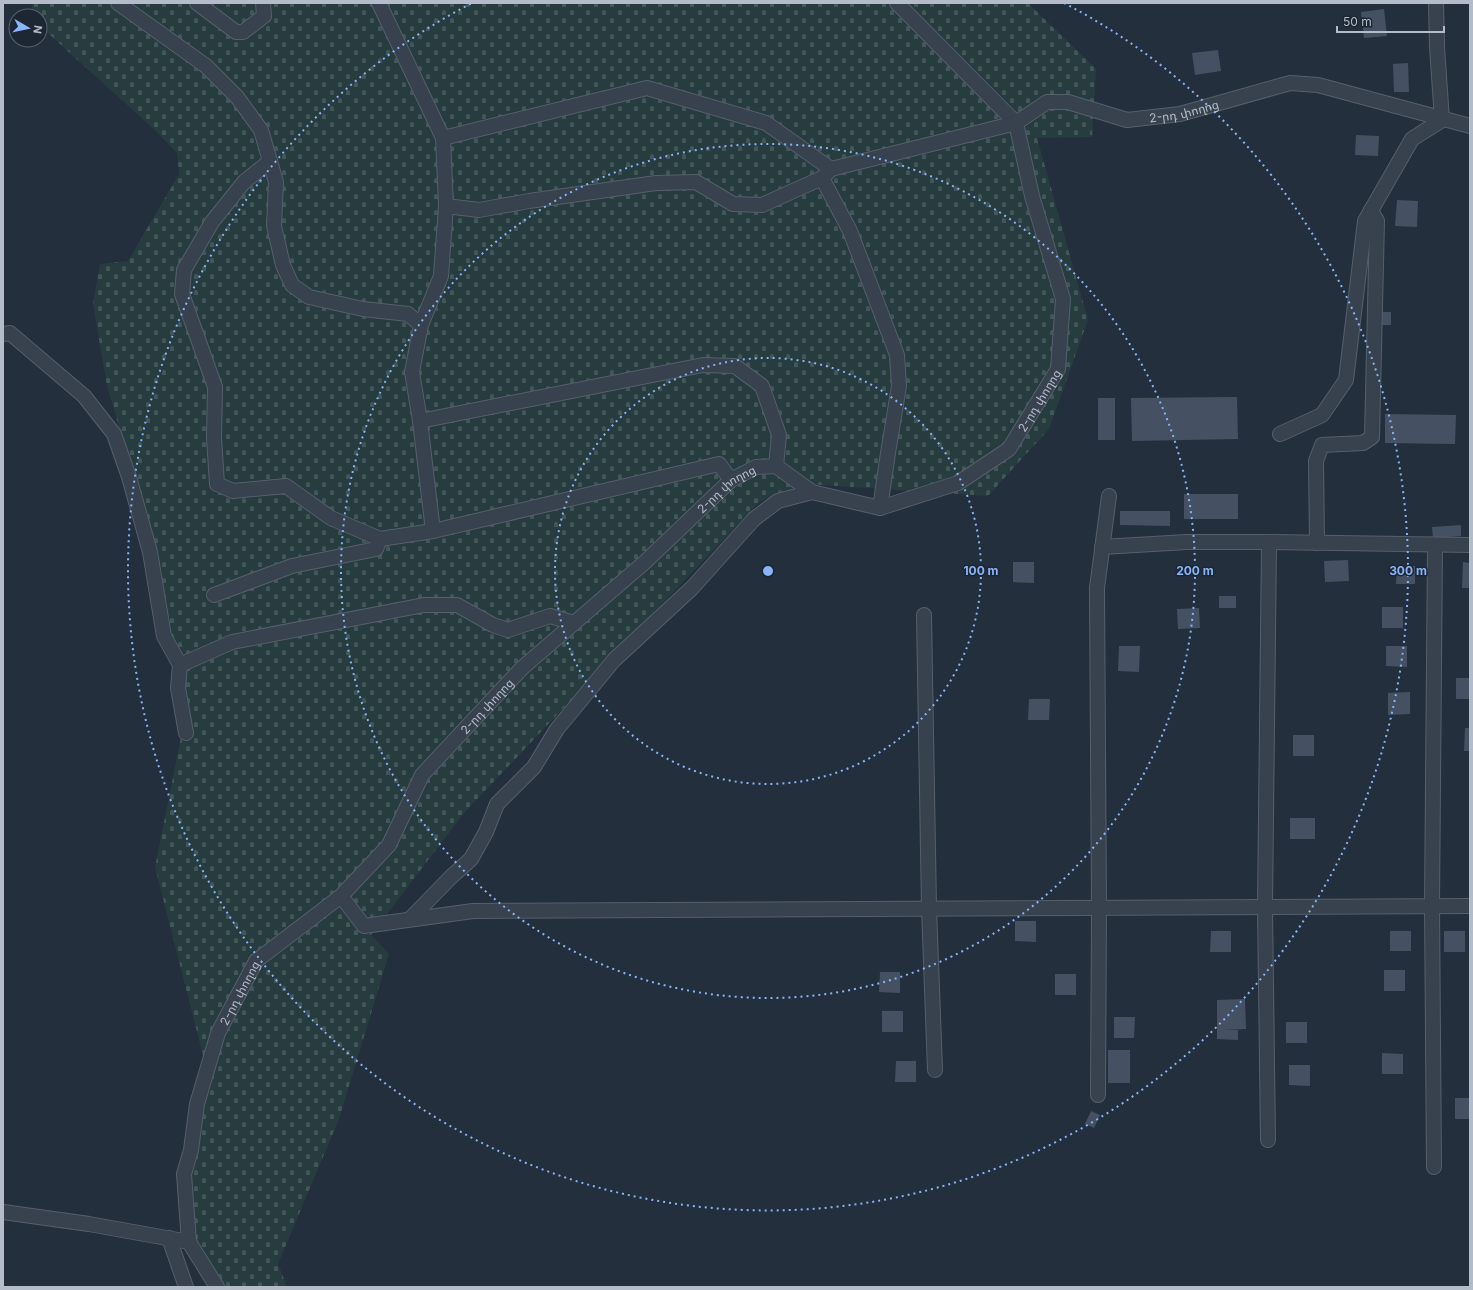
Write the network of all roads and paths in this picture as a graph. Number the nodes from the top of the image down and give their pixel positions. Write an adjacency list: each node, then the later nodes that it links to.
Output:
1 (118, 3): 11 (street)
2 (197, 3): 3 (street)
3 (263, 3)
4 (379, 3): 10 (street)
5 (897, 3): 8 (street)
6 (1436, 3): 7 (street)
7 (1442, 120): 8 (street, 2-րդ փողոց); 9 (street, 2-րդ փողոց); 14 (street)
8 (1016, 123): 12 (street); 23 (street, 2-րդ փողոց)
9 (1470, 126)
10 (443, 138): 12 (street); 13 (street)
11 (270, 161): 15 (street); 25 (street)
12 (827, 173): 13 (street); 23 (street)
13 (446, 206): 15 (street)
14 (1371, 210): 18 (street); 27 (street)
15 (421, 325): 17 (street)
16 (3, 334): 34 (street)
17 (420, 421): 19 (street); 24 (street)
18 (1280, 434)
19 (776, 466): 20 (street, 2-րդ փողոց); 21 (street)
20 (731, 480): 24 (street); 33 (street, 2-րդ փողոց)
21 (812, 492): 23 (street); 42 (street)
22 (1109, 496): 30 (street)
23 (880, 508)
24 (433, 531): 25 (street)
25 (380, 539): 31 (street)
26 (1269, 542): 27 (street); 30 (street); 39 (street)
27 (1317, 543): 28 (street)
28 (1435, 545): 29 (street); 37 (street)
29 (1470, 545)
30 (1102, 547): 41 (street)
31 (214, 595)
32 (924, 615): 40 (street)
33 (574, 623): 34 (street); 36 (street, 2-րդ փողոց)
34 (180, 664): 35 (street)
35 (186, 733)
36 (341, 896): 42 (street); 49 (street, 2-րդ փողոց)
37 (1432, 905): 38 (street); 39 (street); 46 (street)
38 (1470, 906)
39 (1265, 907): 41 (street); 45 (street)
40 (929, 908): 41 (street); 42 (street); 43 (street)
41 (1099, 908): 44 (street)
42 (410, 919)
43 (935, 1070)
44 (1098, 1095)
45 (1268, 1140)
46 (1434, 1167)
47 (3, 1212): 48 (street)
48 (169, 1238): 49 (street); 50 (street)
49 (189, 1242): 51 (street)
50 (186, 1287)
51 (217, 1287)

